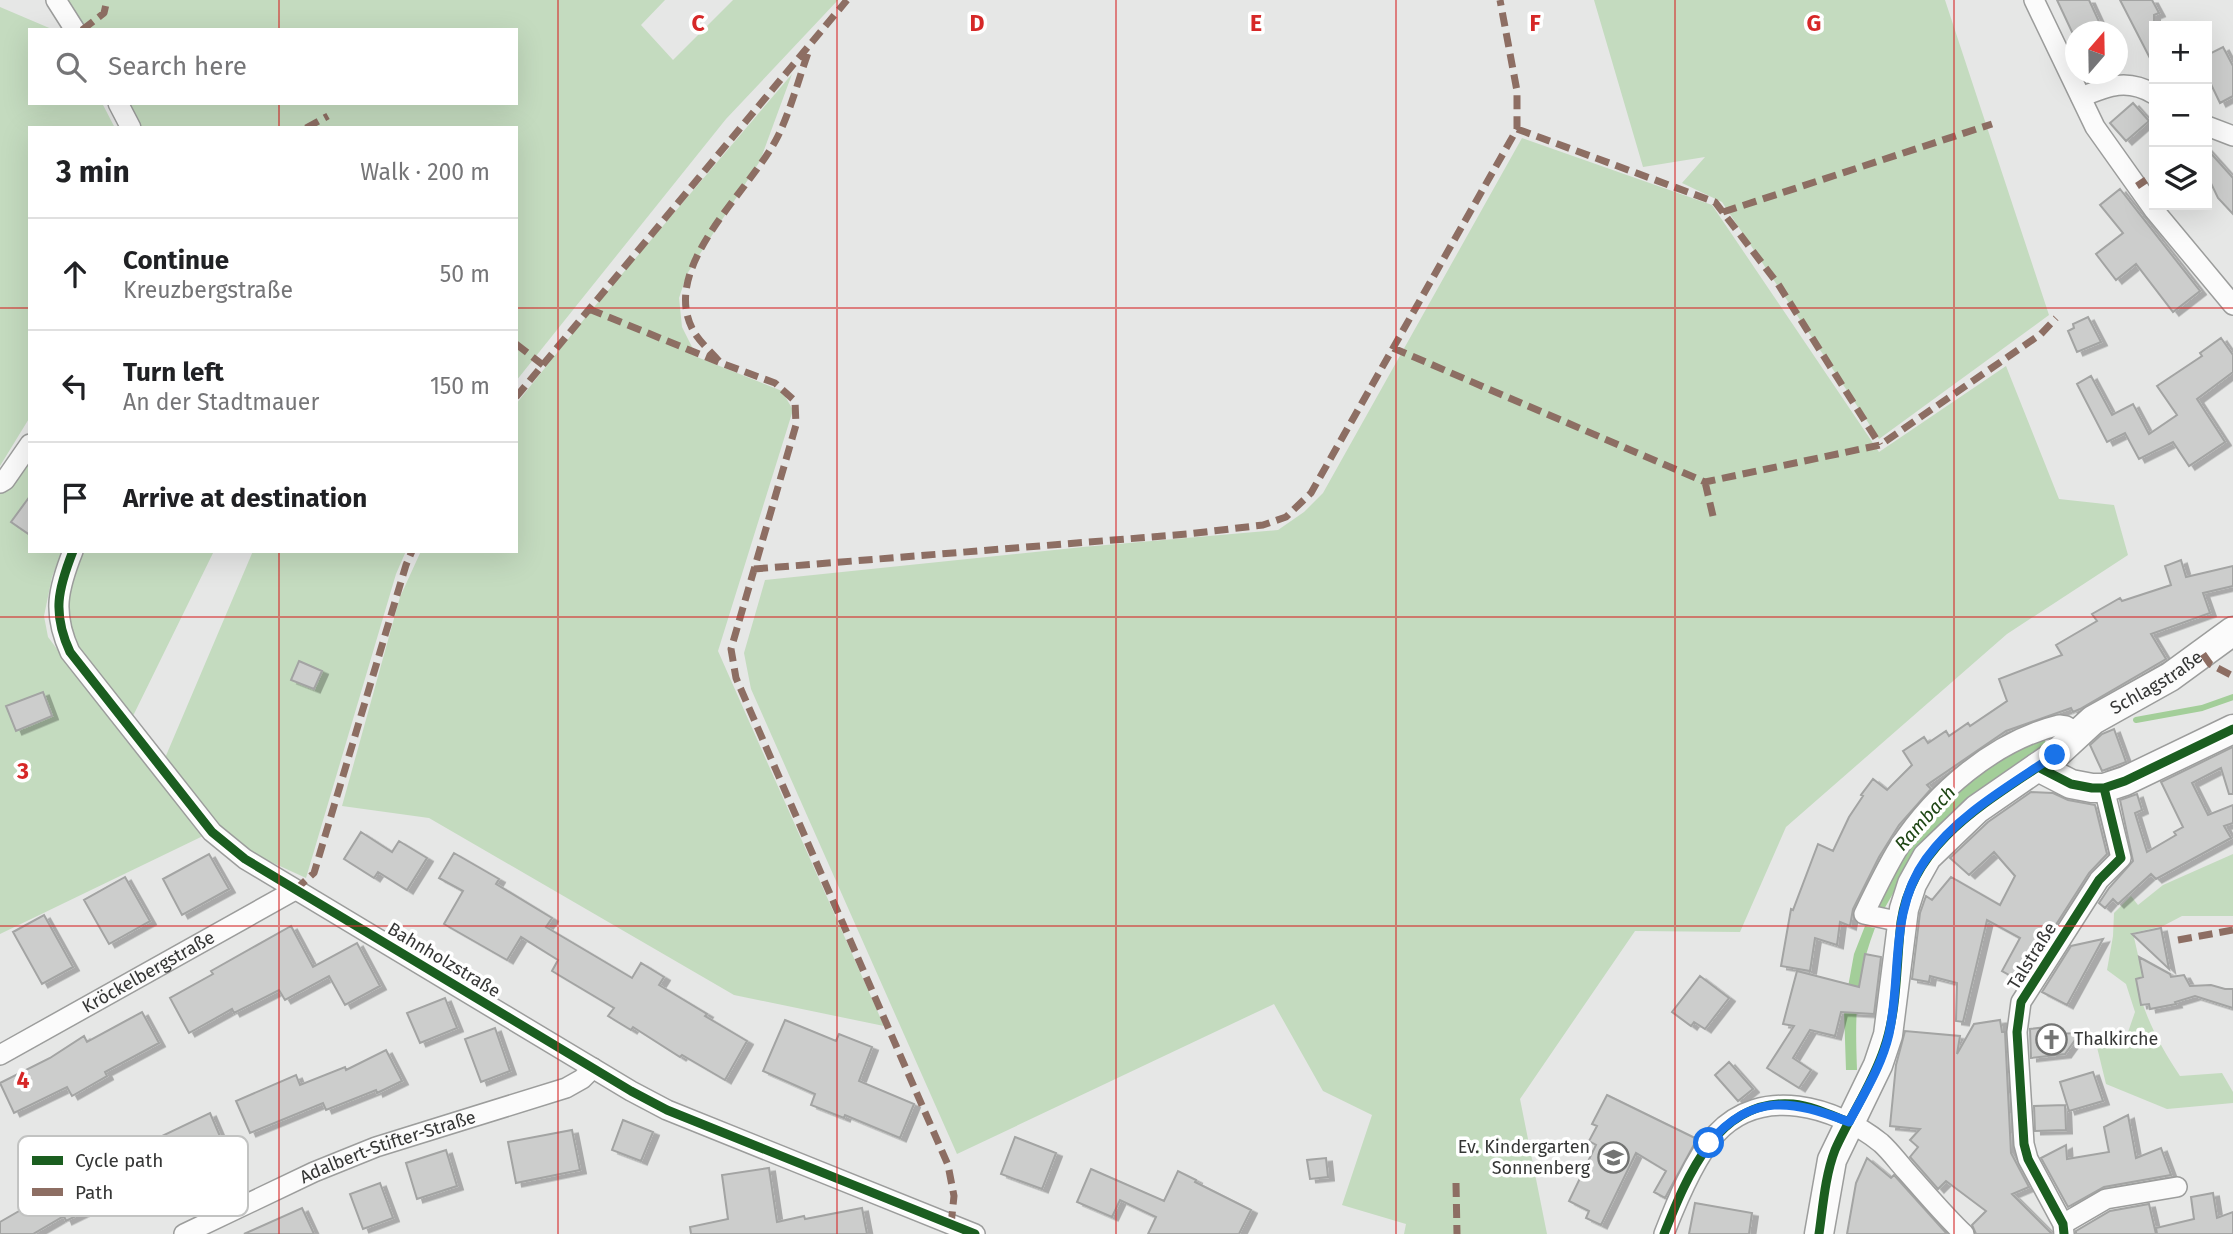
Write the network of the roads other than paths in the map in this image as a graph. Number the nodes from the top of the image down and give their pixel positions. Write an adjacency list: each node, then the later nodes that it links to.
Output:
1 (56, 0): 3 (street)
2 (2034, 0): 5 (street)
3 (74, 28)
4 (2149, 92): 5 (street)
5 (2081, 97): 10 (street)
6 (119, 105): 7 (street)
7 (130, 126)
8 (2212, 128): 9 (street)
9 (2233, 136)
10 (2233, 305)
11 (28, 447): 12 (street)
12 (0, 483)
13 (72, 553): 19 (street, Bahnholzstraße)
14 (2233, 631): 16 (main road, Schlagstraße)
15 (2233, 729): 18 (main road)
16 (2078, 733): 17 (main road, Schlagstraße); 20 (street)
17 (2038, 767): 18 (main road); 20 (main road, Schlagstraße)
18 (2104, 788): 28 (street, Talstraße)
19 (295, 890): 21 (street, Kröckelbergstraße); 22 (street, Bahnholzstraße)
20 (1901, 922): 23 (main road, Schlagstraße)
21 (0, 1055)
22 (593, 1068): 25 (street, Adalbert-Stifter-Straße); 27 (street, Bahnholzstraße)
23 (1849, 1122): 31 (street); 32 (main road, Schlagstraße); 33 (street)
24 (2178, 1187): 28 (street, Talstraße)
25 (248, 1203)
26 (222, 1216): 29 (street, Adalbert-Stifter-Straße)
27 (945, 1229): 30 (street, Bahnholzstraße)
28 (2064, 1229)
29 (184, 1234)
30 (975, 1234)
31 (1664, 1234)
32 (1819, 1234)
33 (1964, 1234)

